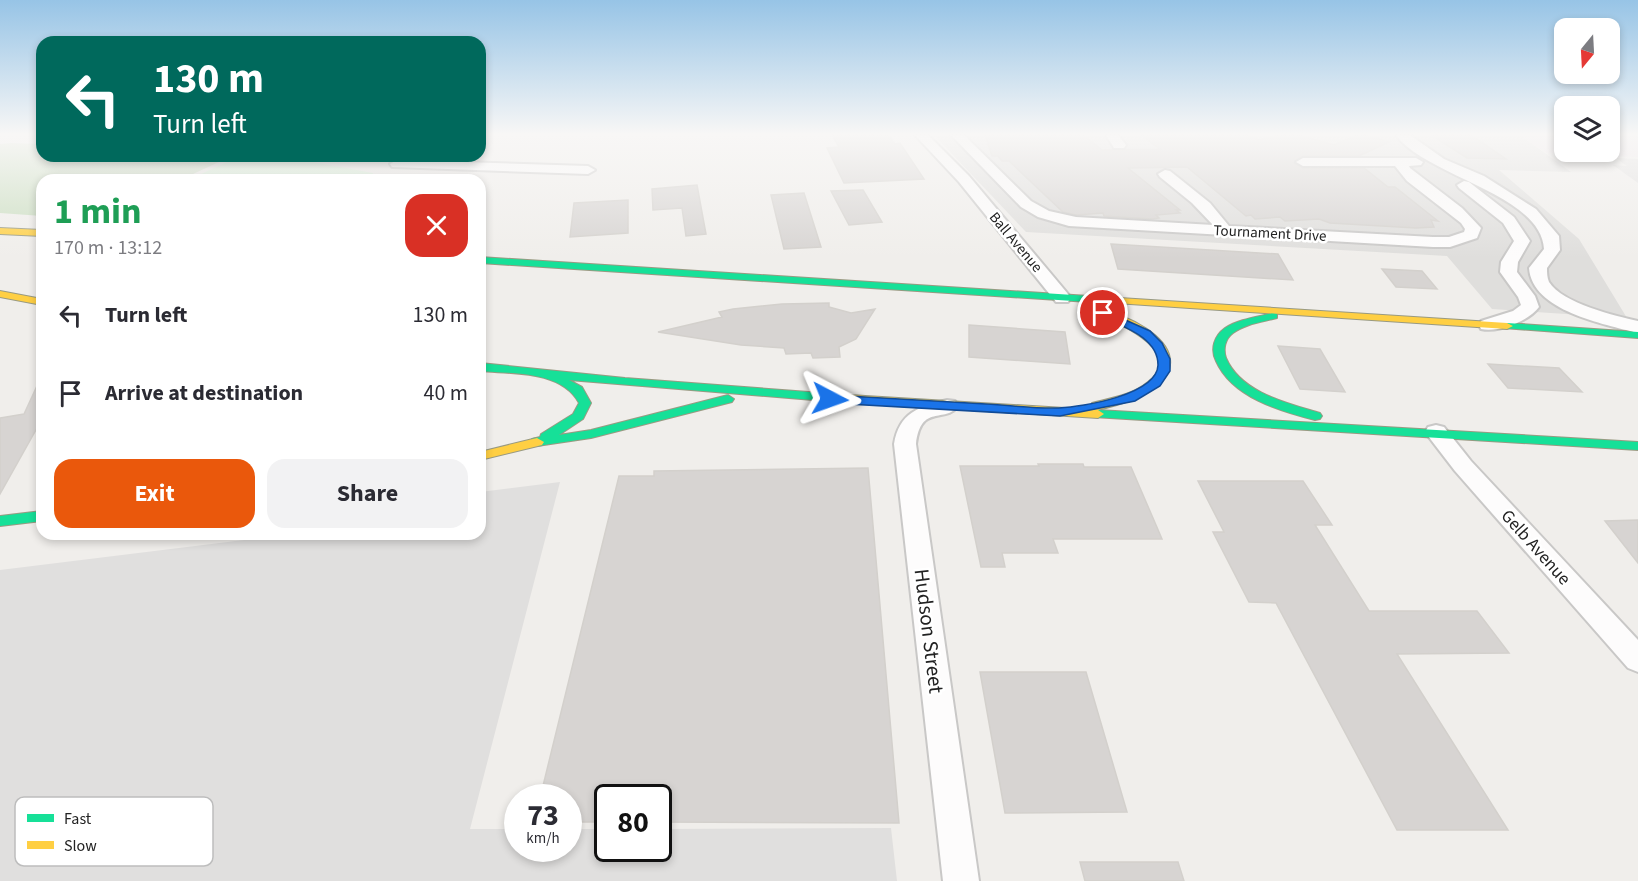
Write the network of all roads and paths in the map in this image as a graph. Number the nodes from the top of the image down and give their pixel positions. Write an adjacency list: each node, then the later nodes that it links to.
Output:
1 (961, 176): 14 (street, Ball Avenue)
2 (998, 176): 8 (street, Tournament Drive)
3 (1168, 176): 8 (street)
4 (1410, 176): 8 (street, Tournament Drive)
5 (1452, 176): 17 (street)
6 (1474, 176): 18 (street)
7 (0, 231): 9 (main road)
8 (1225, 231)
9 (36, 233)
10 (36, 233): 11 (main road)
11 (0, 238)
12 (486, 260): 14 (main road)
13 (0, 294): 15 (main road)
14 (1062, 297): 16 (main road); 24 (main road)
15 (36, 301)
16 (1295, 312): 17 (main road); 25 (main road)
17 (1488, 325): 19 (main road)
18 (1638, 327)
19 (1638, 335)
20 (486, 368): 21 (main road)
21 (551, 375): 22 (main road); 27 (main road)
22 (751, 393): 23 (main road); 27 (main road)
23 (947, 406): 24 (main road); 33 (street, Hudson Street)
24 (1060, 412): 25 (main road)
25 (1355, 428): 26 (main road)
26 (1436, 432): 28 (main road); 32 (street, Gelb Avenue)
27 (537, 442): 29 (main road)
28 (1638, 446)
29 (486, 455)
30 (36, 517): 31 (main road)
31 (0, 521)
32 (1638, 660)
33 (961, 881)

